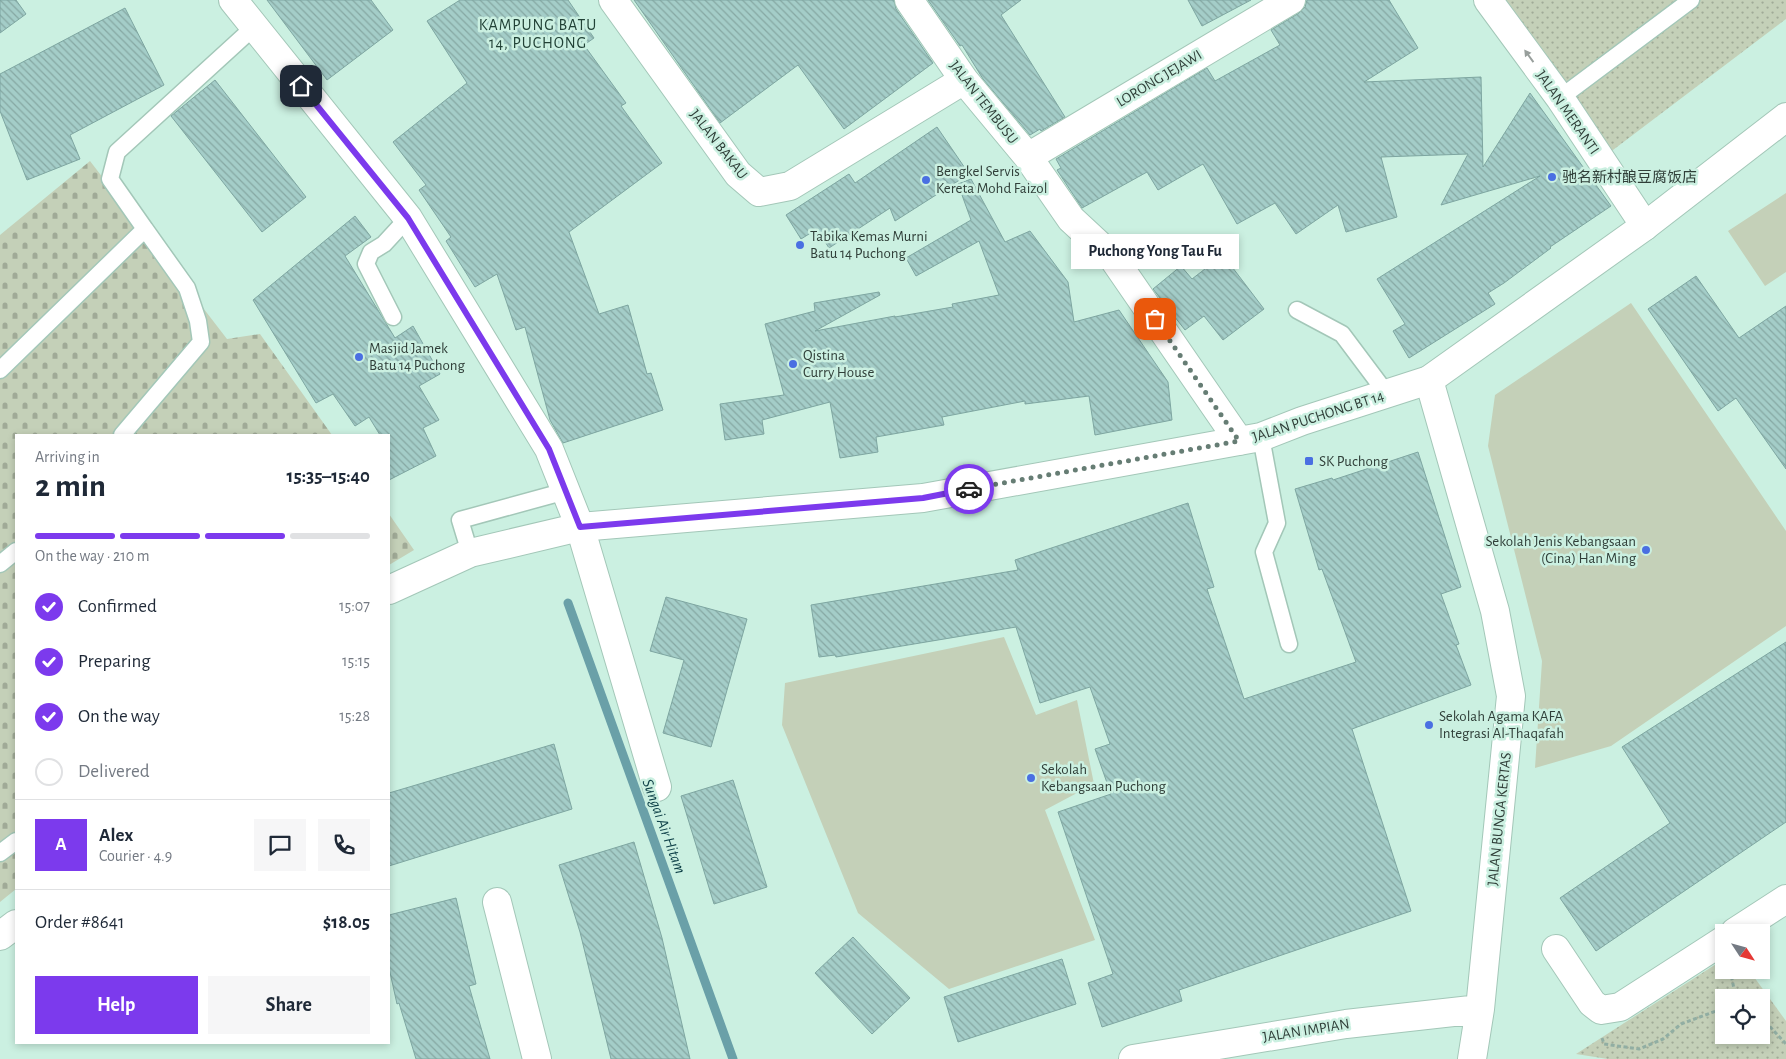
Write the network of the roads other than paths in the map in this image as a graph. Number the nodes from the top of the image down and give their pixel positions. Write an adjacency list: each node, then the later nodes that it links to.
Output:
1 (233, 0): 7 (street)
2 (613, 0): 8 (street, JALAN BAKAU)
3 (909, 0): 8 (street, JALAN TEMBUSU)
4 (1291, 0): 11 (street, LORONG JEJAWI)
5 (1488, 0): 9 (street, JALAN MERANTI, one-way to 5)
6 (1691, 0): 9 (lane)
7 (254, 27): 12 (street); 14 (lane)
8 (964, 80): 11 (street, JALAN TEMBUSU)
9 (1560, 98): 13 (street, JALAN MERANTI)
10 (1786, 117): 13 (street, JALAN PUCHONG BT 14)
11 (1028, 157): 21 (street, JALAN TEMBUSU)
12 (408, 218): 16 (lane); 22 (street)
13 (1645, 226): 18 (street, JALAN PUCHONG BT 14)
14 (145, 229): 17 (lane); 20 (lane)
15 (1297, 310): 19 (lane)
16 (393, 318)
17 (0, 370)
18 (1429, 380): 19 (street, JALAN PUCHONG BT 14); 39 (street, JALAN BUNGA KERTAS)
19 (1387, 394): 21 (street, JALAN PUCHONG BT 14)
20 (123, 434)
21 (1250, 439): 23 (street, JALAN PUCHONG BT 14); 28 (lane)
22 (566, 490): 23 (street); 25 (lane)
23 (580, 527): 25 (street, JALAN PUCHONG BT 14); 29 (street)
24 (15, 552): 26 (lane)
25 (470, 553): 27 (street, JALAN PUCHONG BT 14)
26 (0, 564)
27 (390, 590)
28 (1289, 644)
29 (657, 787)
30 (15, 842): 31 (lane)
31 (0, 853)
32 (1786, 899): 34 (street)
33 (497, 902): 40 (street)
34 (1747, 924)
35 (15, 925): 36 (street)
36 (0, 936)
37 (1715, 946): 38 (street)
38 (1556, 949)
39 (1480, 1009): 41 (street, JALAN IMPIAN); 42 (street, JALAN BUNGA KERTAS)
40 (538, 1059)
41 (1133, 1059)
42 (1472, 1059)

